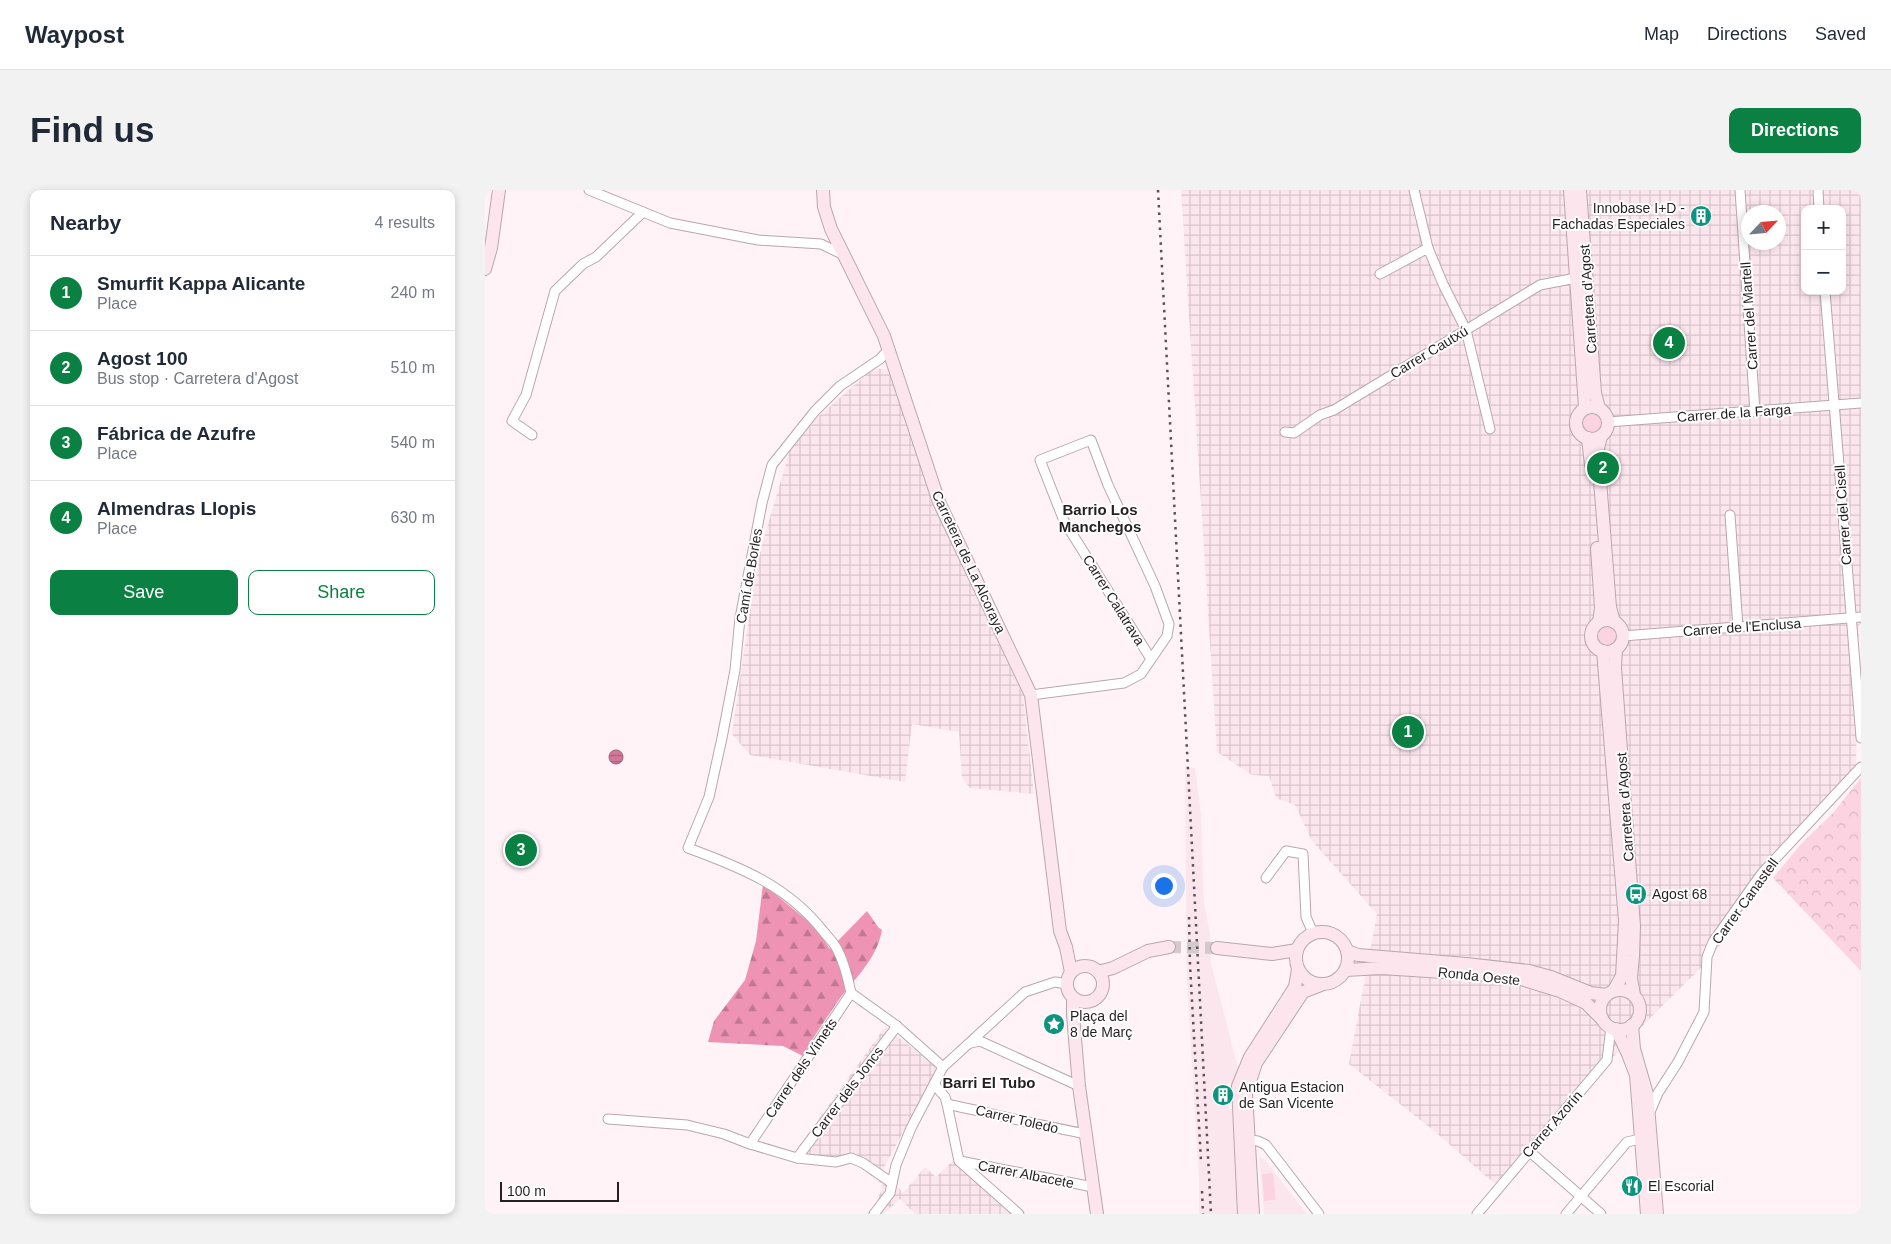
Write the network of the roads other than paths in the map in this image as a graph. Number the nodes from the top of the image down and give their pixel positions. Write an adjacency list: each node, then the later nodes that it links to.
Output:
1 (499, 190): 14 (main road)
2 (589, 190): 9 (street)
3 (823, 190): 13 (main road, Carretera de La Alcoraya)
4 (1414, 190): 12 (street)
5 (1570, 190): 16 (main road, Carretera d'Agost)
6 (1581, 190): 23 (main road, Carretera d'Agost)
7 (1740, 190): 24 (street, Carrer del Martell)
8 (1818, 190): 10 (street)
9 (601, 192): 11 (street)
10 (1819, 205)
11 (643, 212): 13 (street); 28 (street)
12 (1428, 248): 15 (street); 18 (street)
13 (845, 256): 19 (main road, Carretera de La Alcoraya)
14 (485, 269)
15 (1380, 274)
16 (1576, 278): 18 (street, Carrer Cautxú); 22 (main road, Carretera d'Agost)
17 (1825, 295): 21 (street, Carrer del Cisell)
18 (1466, 330): 26 (street); 27 (street, Carrer Cautxú)
19 (889, 349): 39 (main road, Carretera de La Alcoraya); 54 (street, Camí de Borles)
20 (1861, 403): 21 (street, Carrer de la Farga)
21 (1833, 405): 24 (street, Carrer de la Farga); 32 (street, Carrer del Cisell)
22 (1585, 408): 23 (main road); 29 (main road)
23 (1599, 408): 25 (main road)
24 (1755, 412): 25 (street, Carrer de la Farga)
25 (1608, 422): 29 (main road)
26 (1490, 429)
27 (1285, 432)
28 (532, 435)
29 (1594, 437): 33 (main road); 34 (main road)
30 (1730, 515): 35 (street)
31 (1861, 617): 32 (street, Carrer de l'Enclusa)
32 (1850, 618): 35 (street, Carrer de l'Enclusa); 40 (street, Carrer del Cisell)
33 (1599, 622): 34 (main road); 37 (main road)
34 (1614, 622): 36 (main road)
35 (1738, 627): 36 (street, Carrer de l'Enclusa)
36 (1623, 636): 37 (main road)
37 (1610, 650): 55 (main road, Carretera d'Agost); 56 (main road, Carretera d'Agost)
38 (1151, 659): 38 (street, Carrer Calatrava); 39 (street)
39 (1031, 695): 44 (main road, Carretera de La Alcoraya)
40 (1861, 738)
41 (1861, 767): 66 (street, Carrer Canastell)
42 (1266, 878): 43 (street)
43 (1313, 933): 47 (main road); 48 (main road)
44 (1066, 947): 49 (main road, Carretera de La Alcoraya); 52 (main road, Carretera de La Alcoraya)
45 (1169, 948): 51 (main road)
46 (1217, 948): 48 (main road)
47 (1347, 952): 50 (main road); 55 (main road, Ronda Oeste)
48 (1297, 961): 53 (main road); 81 (main road)
49 (1082, 966): 51 (main road); 52 (main road)
50 (1346, 970): 53 (main road); 58 (main road, Ronda Oeste)
51 (1100, 976): 57 (main road)
52 (1069, 978): 57 (main road); 61 (street)
53 (1321, 985): 70 (main road)
54 (851, 993): 60 (street); 71 (street, Carrer dels Vímets)
55 (1610, 993): 56 (main road); 58 (main road)
56 (1634, 995): 59 (main road)
57 (1079, 1000): 64 (main road)
58 (1610, 1025): 59 (main road); 69 (main road); 72 (street, Carrer Azorín)
59 (1632, 1025): 66 (main road)
60 (897, 1026): 62 (street); 73 (street, Carrer dels Joncs)
61 (971, 1042): 62 (street); 64 (street)
62 (943, 1067): 63 (street)
63 (934, 1084): 65 (street); 75 (street)
64 (1079, 1086): 68 (main road)
65 (946, 1100): 68 (street, Carrer Toledo); 74 (street)
66 (1649, 1112): 88 (main road)
67 (608, 1119): 71 (street)
68 (1087, 1134): 76 (main road)
69 (1641, 1139): 77 (street); 87 (main road)
70 (1250, 1140): 82 (main road); 83 (street)
71 (750, 1144): 73 (street)
72 (1529, 1151): 77 (street); 84 (street, Carrer Azorín)
73 (797, 1158): 75 (street)
74 (959, 1161): 76 (street, Carrer Albacete); 79 (street)
75 (892, 1183): 78 (street)
76 (1093, 1187): 80 (main road)
77 (1581, 1196): 85 (street); 86 (street)
78 (874, 1214)
79 (1019, 1214)
80 (1097, 1214)
81 (1244, 1214)
82 (1253, 1214)
83 (1319, 1214)
84 (1477, 1214)
85 (1566, 1214)
86 (1601, 1214)
87 (1647, 1214)
88 (1657, 1214)

